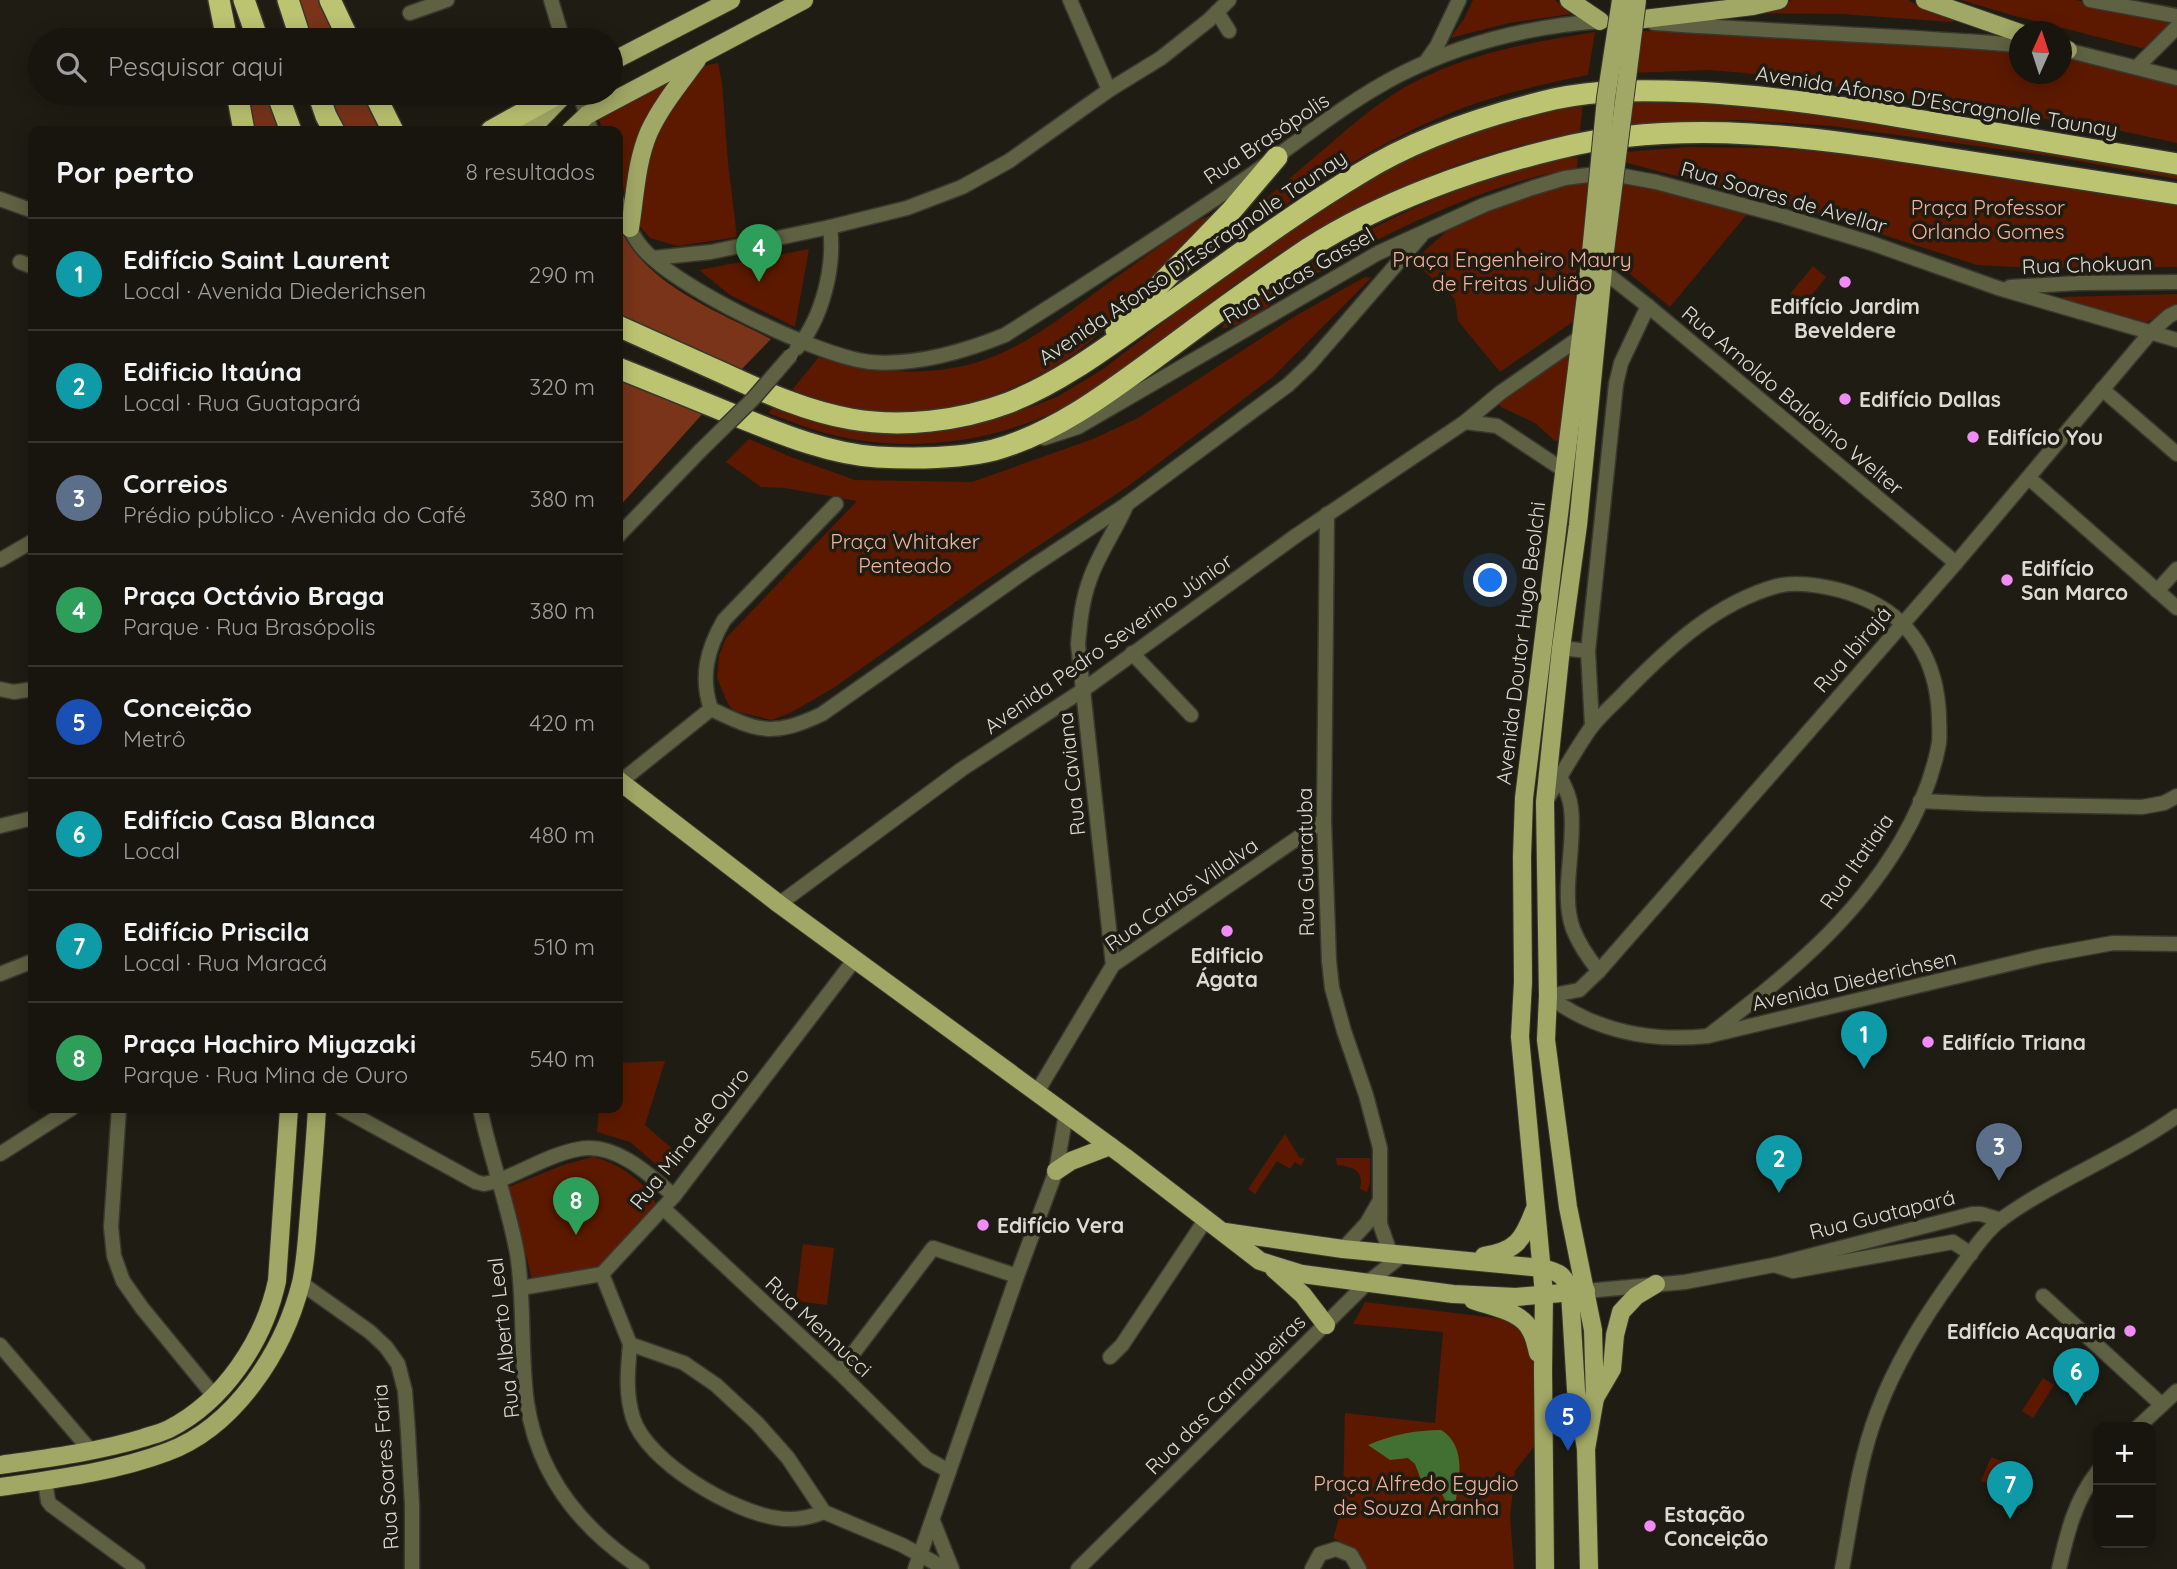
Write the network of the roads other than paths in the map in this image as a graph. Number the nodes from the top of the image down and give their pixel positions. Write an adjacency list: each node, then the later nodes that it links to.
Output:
1 (219, 0): 24 (highway)
2 (244, 0): 25 (highway)
3 (288, 0): 26 (highway)
4 (330, 0): 27 (highway)
5 (447, 0): 19 (street)
6 (551, 0): 28 (street)
7 (731, 0): 33 (main road)
8 (1070, 0): 38 (street)
9 (1229, 0): 18 (street)
10 (1460, 0): 35 (street)
11 (1569, 0): 21 (main road)
12 (1621, 0): 66 (main road, Avenida Doutor Hugo Beolchi, bridge)
13 (1637, 0): 66 (main road, Avenida Doutor Hugo Beolchi, bridge)
14 (1779, 0): 22 (main road)
15 (1925, 0): 29 (main road)
16 (2090, 0): 20 (street)
17 (795, 3): 34 (main road)
18 (1217, 12): 30 (street); 38 (street)
19 (410, 13)
20 (2177, 16)
21 (1600, 21): 22 (street, Rua Brasópolis); 35 (street, Rua Brasópolis)
22 (1627, 21): 31 (street, Rua Brasópolis)
23 (2177, 27): 36 (street)
24 (225, 28)
25 (254, 28)
26 (297, 28)
27 (343, 28)
28 (559, 28)
29 (2009, 29)
30 (1230, 31)
31 (2009, 44)
32 (2072, 51): 36 (street)
33 (623, 56)
34 (699, 56): 39 (main road); 63 (main road)
35 (1424, 64): 55 (street, Rua Brasópolis)
36 (2137, 67): 37 (street)
37 (2177, 78)
38 (1109, 90): 62 (street)
39 (623, 102)
40 (239, 105): 49 (highway)
41 (281, 105): 50 (highway)
42 (322, 105): 51 (highway)
43 (380, 105): 52 (highway)
44 (538, 105): 53 (highway)
45 (554, 105): 54 (main road)
46 (584, 105): 48 (street)
47 (619, 105): 48 (main road)
48 (589, 123)
49 (243, 126)
50 (289, 126)
51 (331, 126)
52 (390, 126)
53 (500, 126)
54 (534, 126)
55 (1277, 158): 75 (street, Rua Brasópolis); 76 (highway)
56 (2177, 164): 76 (highway, Avenida Afonso D'Escragnolle Taunay)
57 (1618, 175): 64 (street, Rua Lucas Gassel); 68 (street, Rua Soares de Avellar)
58 (2177, 194): 80 (highway)
59 (0, 198): 60 (street)
60 (28, 209)
61 (623, 213): 63 (street, Rua Brasópolis)
62 (830, 227): 65 (street); 75 (street)
63 (630, 228): 65 (street, Rua Brasópolis)
64 (1427, 229): 80 (street, Rua Lucas Gassel); 85 (street)
65 (653, 258): 75 (street, Rua Brasópolis)
66 (1599, 264): 69 (street, Rua Arnoldo Baldoino Welter); 73 (main road, Avenida Doutor Hugo Beolchi); 89 (main road, Avenida Doutor Hugo Beolchi)
67 (2177, 282): 68 (street, Rua Chokuan)
68 (1998, 288): 72 (street, Rua Soares de Avellar)
69 (1648, 306): 91 (street, Rua Arnoldo Baldoino Welter); 97 (street)
70 (2177, 312): 72 (street, Rua Ibirajá)
71 (623, 328): 76 (highway, Avenida Afonso D'Escragnolle Taunay)
72 (2151, 332): 74 (street, Rua Soares de Avellar); 78 (street, Rua Ibirajá)
73 (1582, 336): 79 (street, Avenida Pedro Severino Júnior); 82 (main road, Avenida Doutor Hugo Beolchi)
74 (2177, 340)
75 (802, 342): 87 (street, bridge)
76 (1087, 360)
77 (623, 370): 80 (highway)
78 (2102, 389): 81 (street); 83 (street, Rua Ibirajá)
79 (1465, 422): 82 (street); 86 (street, Avenida Pedro Severino Júnior)
80 (1012, 444)
81 (2177, 454)
82 (1565, 471): 89 (main road); 115 (main road, Avenida Doutor Hugo Beolchi)
83 (2029, 478): 91 (street, Rua Ibirajá); 93 (street)
84 (836, 504): 102 (street)
85 (1127, 504): 101 (street, Rua Caviana); 102 (street)
86 (1327, 514): 98 (street, Avenida Pedro Severino Júnior); 112 (street, Rua Guaratuba)
87 (623, 531)
88 (28, 544): 90 (street)
89 (1573, 555): 96 (main road, Avenida Doutor Hugo Beolchi)
90 (0, 560)
91 (1956, 563): 95 (street, Rua Ibirajá)
92 (2177, 569): 93 (street)
93 (2157, 590): 94 (street)
94 (2177, 608)
95 (1903, 622): 104 (street, Rua Itatiaia); 109 (street, Rua Itatiaia); 120 (street, Rua Ibirajá)
96 (1561, 648): 97 (street, Avenida Doutor Hugo Beolchi); 110 (main road, Avenida Doutor Hugo Beolchi)
97 (1588, 651): 104 (street)
98 (1132, 653): 101 (street, Avenida Pedro Severino Júnior); 103 (street)
99 (0, 689): 100 (street)
100 (28, 690)
101 (1083, 690): 114 (street, Avenida Pedro Severino Júnior); 119 (street, Rua Caviana)
102 (711, 709): 106 (street)
103 (1191, 715)
104 (1592, 726): 105 (street, Rua Itatiaia)
105 (1560, 777): 110 (street, Rua Itatiaia); 120 (street)
106 (623, 778)
107 (623, 784): 114 (main road)
108 (2177, 796): 109 (street)
109 (1920, 801): 123 (street, Rua Itatiaia)
110 (1545, 802): 122 (main road, Avenida Doutor Hugo Beolchi)
111 (28, 819): 113 (street)
112 (1324, 820): 119 (street, Rua Carlos Villalva); 138 (street, Rua Guaratuba)
113 (0, 826)
114 (779, 904): 117 (main road)
115 (1522, 907): 122 (main road); 139 (main road, Avenida Doutor Hugo Beolchi)
116 (2177, 944): 123 (street, Avenida Diederichsen)
117 (855, 959): 124 (main road); 137 (street, Rua Mina de Ouro)
118 (28, 963): 121 (street)
119 (1113, 965): 124 (street, Rua Carlos Villalva)
120 (1598, 971): 122 (street, Rua Ibirajá)
121 (0, 974)
122 (1548, 996): 123 (street, Avenida Diederichsen); 157 (main road, Avenida Doutor Hugo Beolchi)
123 (1708, 1036)
124 (1037, 1092): 131 (main road)
125 (64, 1113): 134 (street)
126 (119, 1113): 168 (street)
127 (289, 1113): 168 (main road)
128 (317, 1113): 153 (main road)
129 (350, 1113): 136 (street)
130 (481, 1113): 136 (street, Rua Alberto Leal)
131 (1066, 1114): 133 (main road); 135 (street)
132 (2177, 1116): 142 (street)
133 (1110, 1146): 135 (main road); 141 (main road)
134 (0, 1154)
135 (1056, 1171): 152 (street)
136 (497, 1181): 137 (street); 156 (street, Rua Alberto Leal)
137 (674, 1196): 140 (street, Rua Mina de Ouro)
138 (1380, 1201): 144 (street); 145 (street, Rua Guaratuba)
139 (1536, 1204): 147 (main road); 150 (main road, Avenida Doutor Hugo Beolchi)
140 (663, 1208): 151 (street, Rua Mina de Ouro); 166 (street, Rua Mennucci)
141 (1206, 1219): 143 (main road); 164 (street)
142 (2001, 1220): 146 (street); 148 (street, Rua Guatapará)
143 (1221, 1231): 144 (main road); 149 (main road)
144 (1343, 1249): 145 (main road)
145 (1398, 1253): 147 (main road); 154 (street, Rua das Carnaubeiras)
146 (1971, 1254): 148 (street, Rua Guatapará); 193 (street)
147 (1468, 1259): 150 (main road)
148 (1774, 1265): 155 (street, Rua Guatapará)
149 (1272, 1266): 154 (main road); 161 (main road)
150 (1542, 1268): 157 (main road); 159 (main road, Avenida Doutor Hugo Beolchi)
151 (602, 1274): 156 (street); 162 (street)
152 (1017, 1276): 166 (street); 175 (street)
153 (301, 1283): 177 (main road); 183 (street, Rua Soares Faria)
154 (1367, 1283): 158 (main road); 161 (street, Rua das Carnaubeiras)
155 (1656, 1284): 157 (street, Rua Guatapará); 169 (main road)
156 (521, 1288): 184 (street, Rua Alberto Leal)
157 (1578, 1292): 159 (main road, Rua Guatapará); 169 (main road); 172 (main road)
158 (1453, 1294): 159 (main road, Rua Guatapará); 165 (main road)
159 (1544, 1294): 165 (main road, Avenida Doutor Hugo Beolchi)
160 (2043, 1296): 170 (street)
161 (1326, 1325): 188 (street, Rua das Carnaubeiras)
162 (631, 1344): 179 (street); 179 (street)
163 (0, 1345): 173 (street)
164 (1110, 1357)
165 (1543, 1370): 191 (main road)
166 (839, 1373): 175 (street, Rua Mennucci)
167 (2177, 1391): 170 (street)
168 (215, 1397): 173 (main road)
169 (1595, 1398): 172 (main road)
170 (2162, 1405): 171 (street)
171 (2143, 1422)
172 (1586, 1449): 192 (main road)
173 (91, 1451): 174 (main road)
174 (0, 1465)
175 (949, 1471): 180 (street)
176 (2093, 1478): 194 (street)
177 (44, 1480): 178 (main road); 182 (street)
178 (0, 1487)
179 (824, 1512): 181 (street)
180 (933, 1521): 181 (street); 187 (street)
181 (920, 1554): 185 (street); 186 (street)
182 (138, 1569)
183 (412, 1569)
184 (642, 1569)
185 (915, 1569)
186 (946, 1569)
187 (952, 1569)
188 (1078, 1569)
189 (1312, 1569): 190 (street)
190 (1359, 1569)
191 (1545, 1569)
192 (1589, 1569)
193 (1842, 1569)
194 (2059, 1569)

